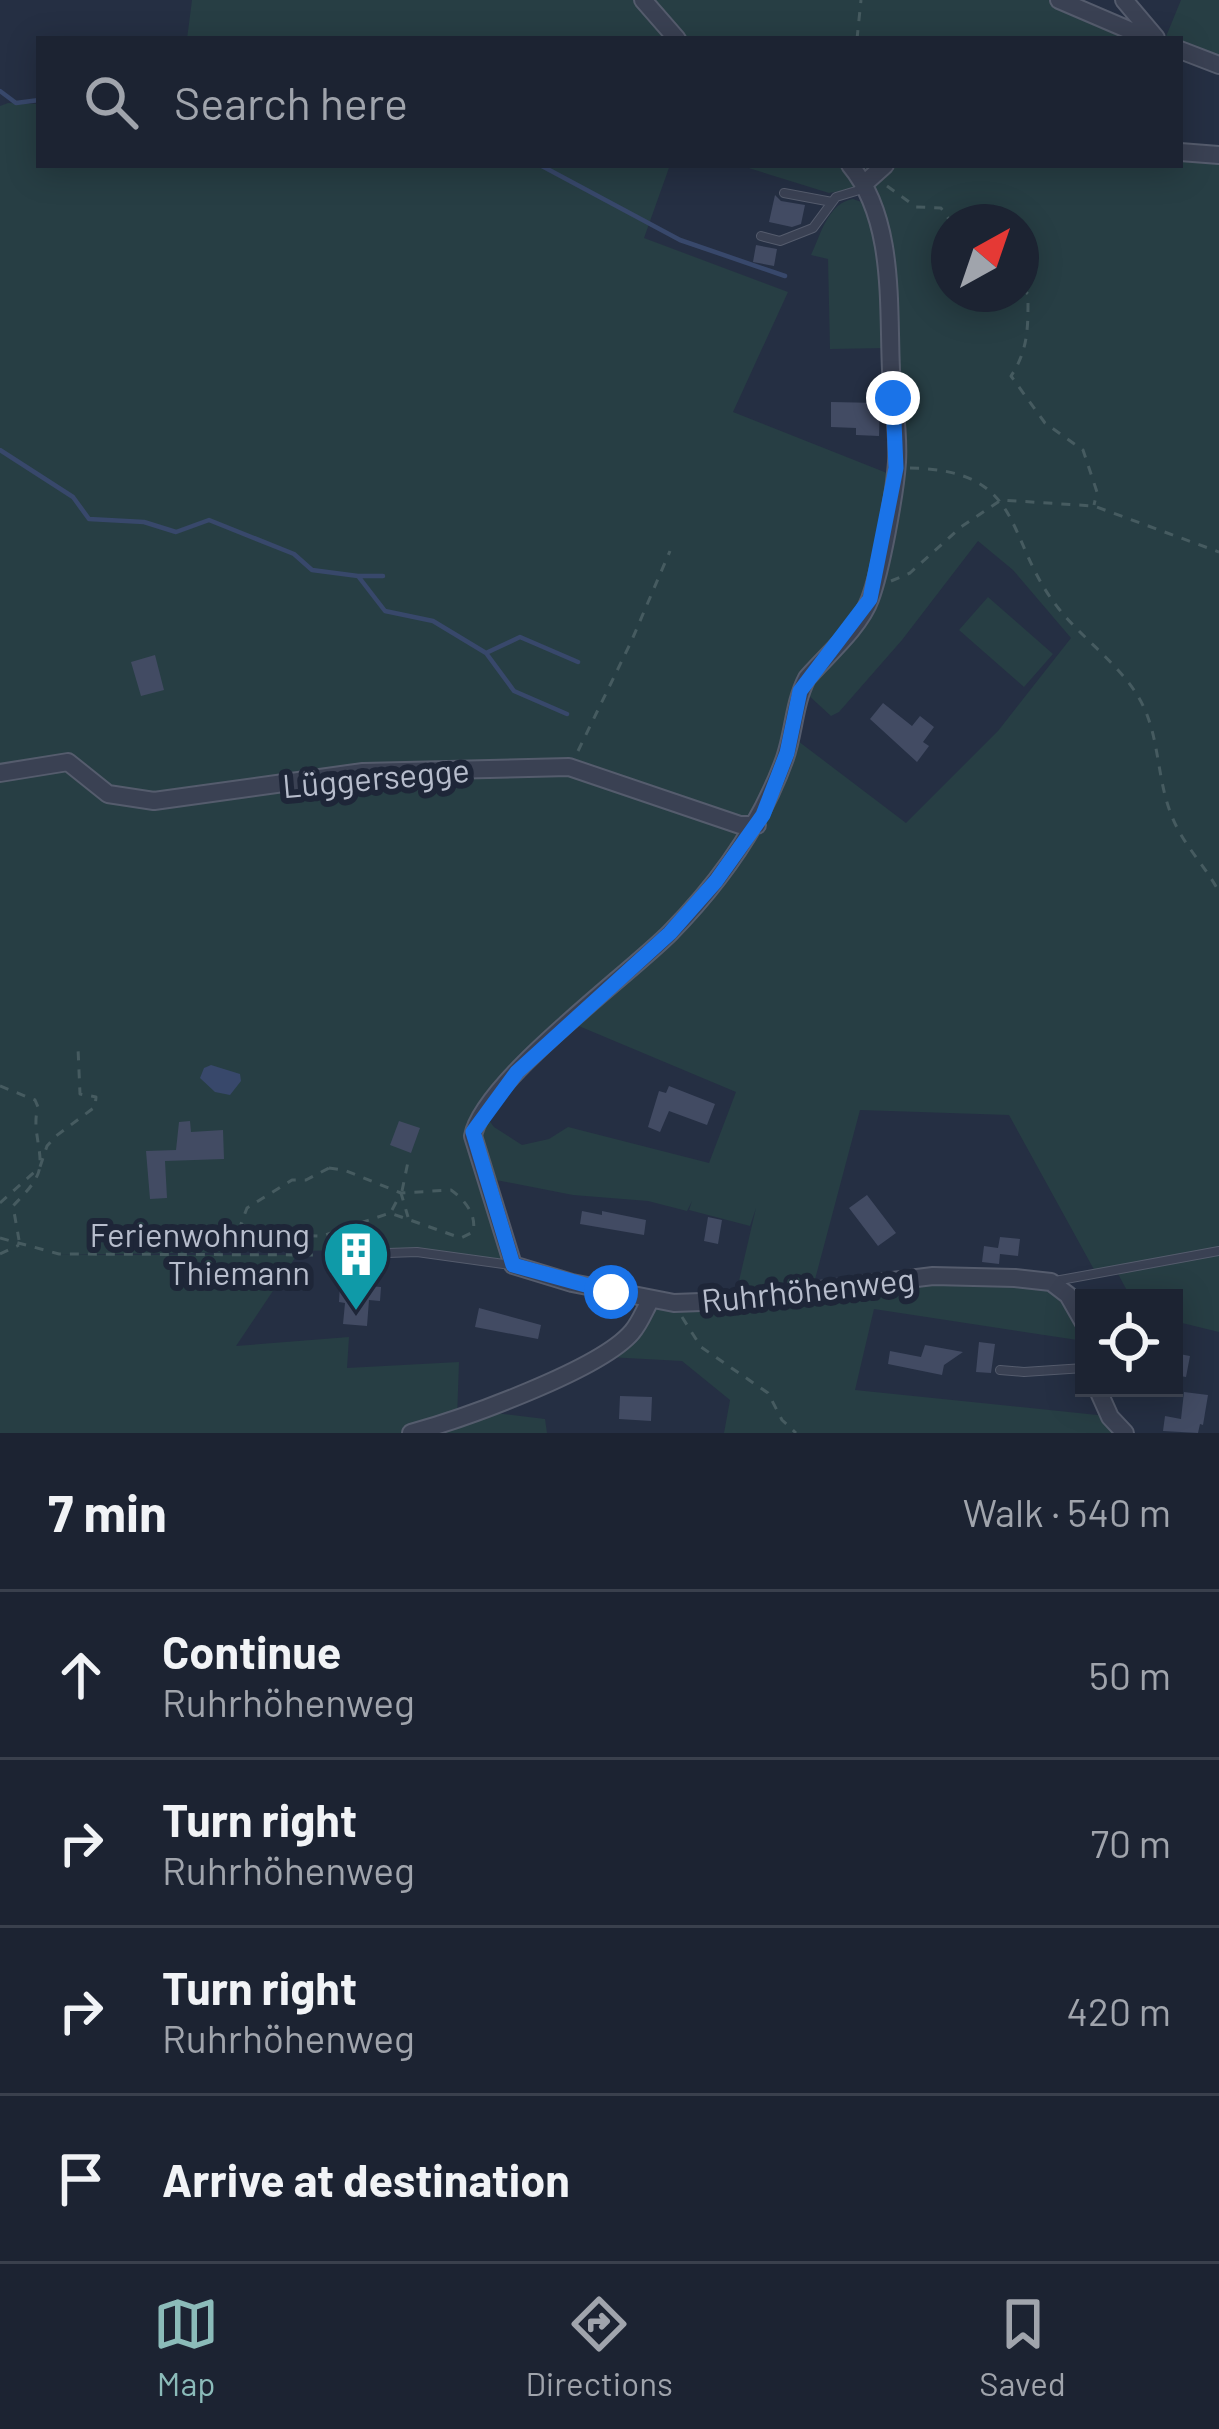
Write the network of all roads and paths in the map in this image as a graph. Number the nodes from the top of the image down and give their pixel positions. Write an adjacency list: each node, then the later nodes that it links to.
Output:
1 (643, 0): 5 (street)
2 (861, 0): 6 (path)
3 (1059, 0): 7 (street)
4 (1124, 0): 8 (street)
5 (674, 36)
6 (857, 36)
7 (1147, 36)
8 (1152, 36)
9 (1183, 51): 10 (street)
10 (1219, 65)
11 (1183, 152): 12 (street)
12 (1219, 155)
13 (873, 177): 15 (lane); 16 (path); 19 (street)
14 (784, 193): 15 (lane)
15 (832, 202): 17 (lane)
16 (931, 208)
17 (761, 236)
18 (1028, 312): 21 (path)
19 (896, 468): 20 (path); 24 (street)
20 (1001, 500): 21 (path); 24 (path); 28 (path)
21 (1094, 506): 23 (path)
22 (670, 551): 25 (path)
23 (1219, 552)
24 (875, 582): 27 (street)
25 (568, 767): 26 (street, Lüggersegge); 27 (street, Lüggersegge)
26 (0, 773)
27 (757, 825): 42 (street)
28 (1219, 892)
29 (78, 1048): 32 (path)
30 (0, 1086): 32 (path)
31 (409, 1157): 33 (path)
32 (40, 1167): 34 (path); 38 (path)
33 (401, 1193): 35 (path); 35 (path); 36 (path); 36 (path)
34 (0, 1203)
35 (391, 1213): 36 (path)
36 (408, 1219)
37 (0, 1238): 38 (path)
38 (20, 1244): 40 (path); 41 (path)
39 (1219, 1251): 43 (lane, Ruhrhöhenweg)
40 (0, 1254)
41 (328, 1255): 42 (lane)
42 (513, 1265): 44 (street, Ruhrhöhenweg)
43 (1051, 1282): 45 (street, Ruhrhöhenweg); 46 (street)
44 (651, 1299): 45 (street, Ruhrhöhenweg); 50 (street)
45 (674, 1303): 51 (path)
46 (1075, 1307)
47 (1075, 1369): 48 (lane)
48 (1000, 1370)
49 (1101, 1397): 52 (street)
50 (411, 1433)
51 (796, 1433)
52 (1125, 1433)

